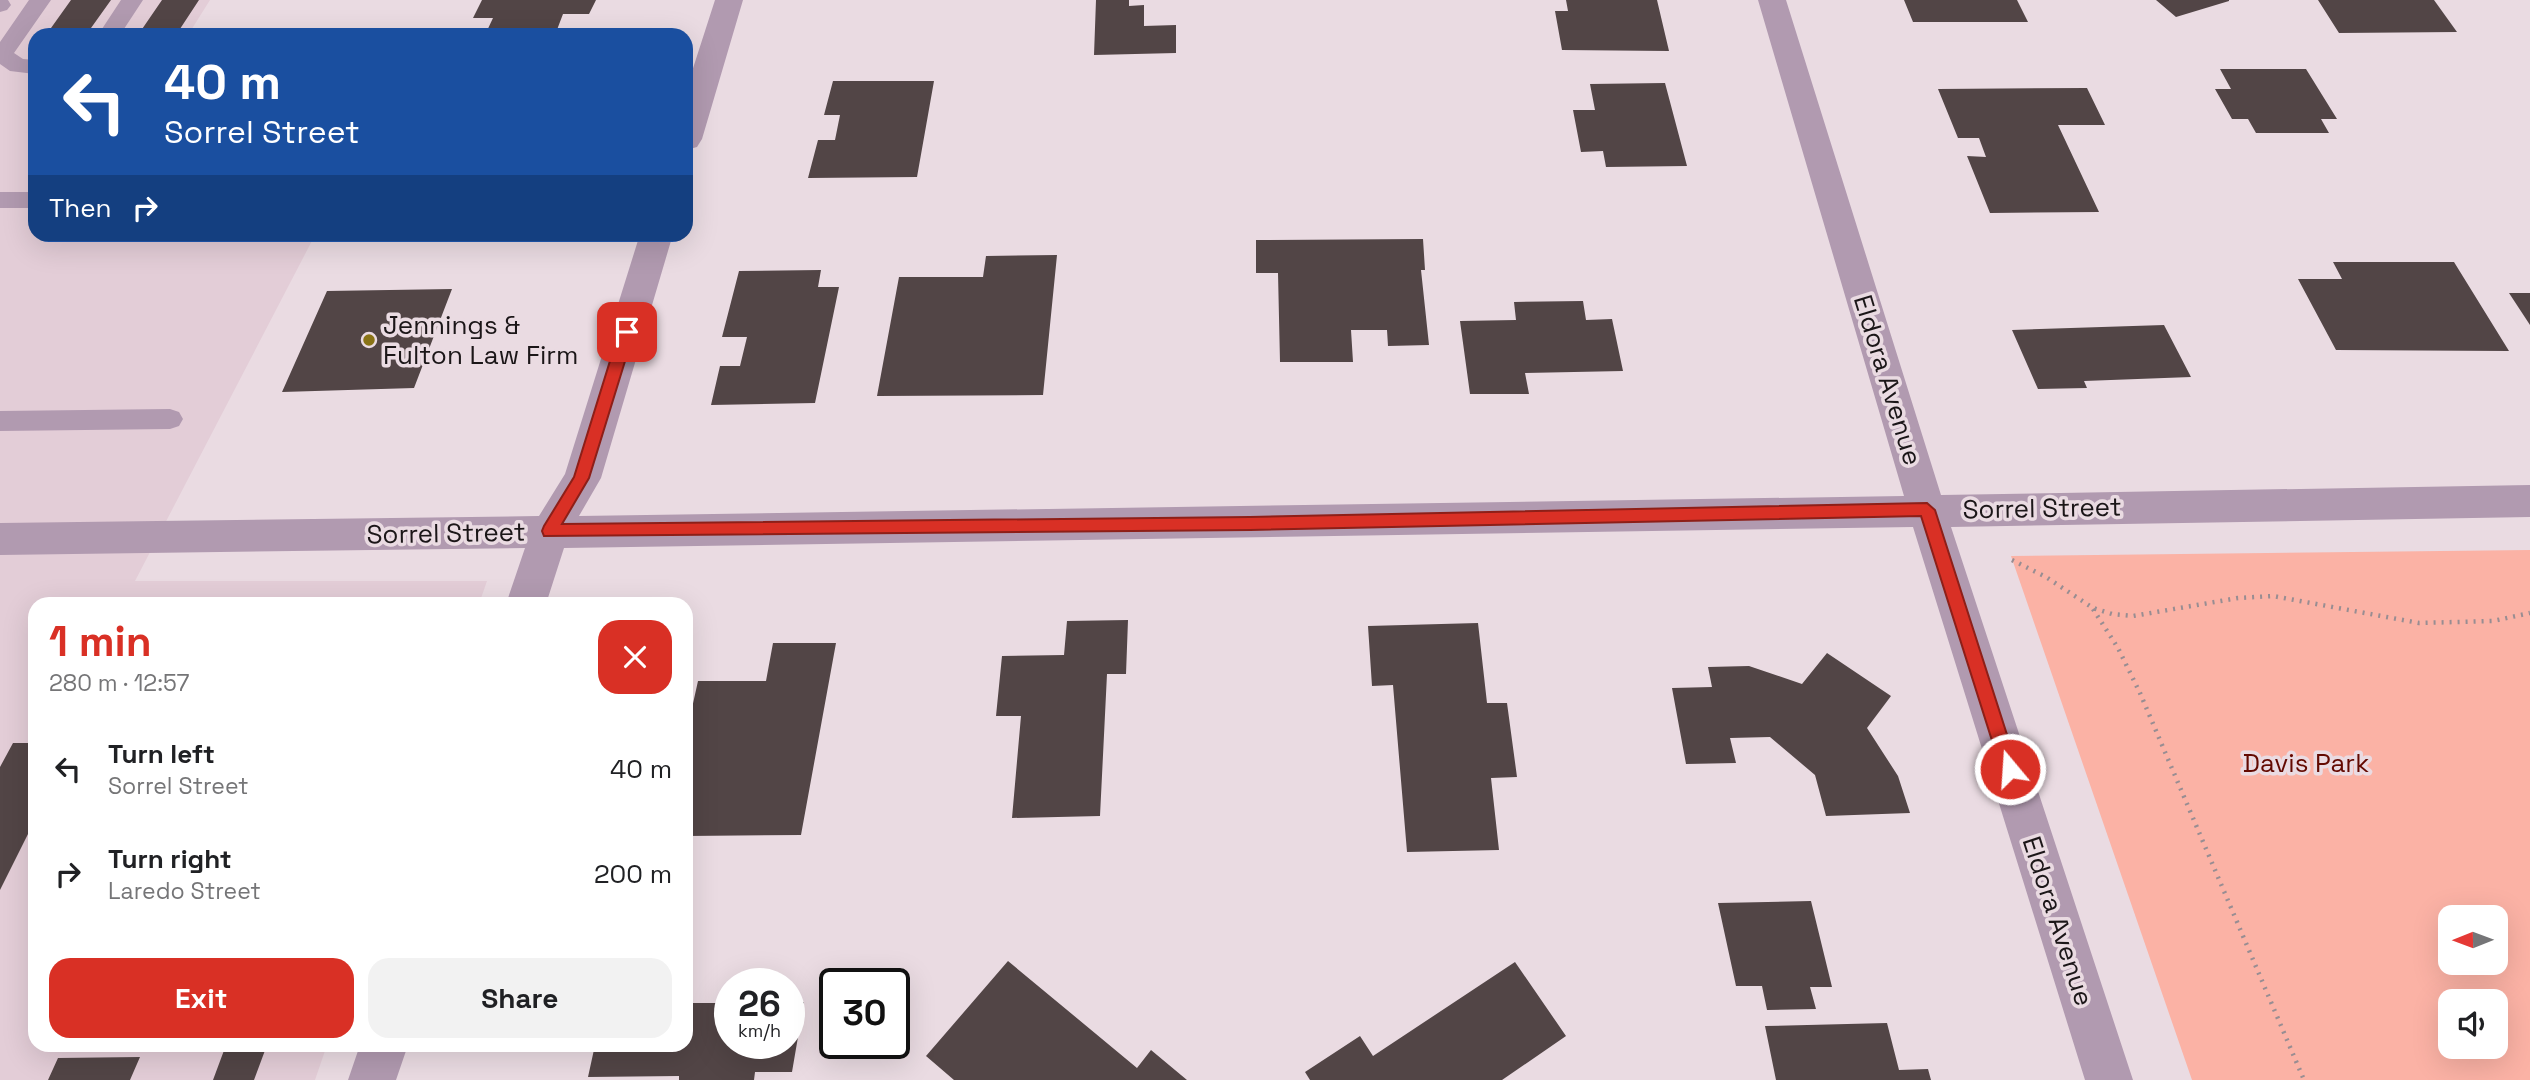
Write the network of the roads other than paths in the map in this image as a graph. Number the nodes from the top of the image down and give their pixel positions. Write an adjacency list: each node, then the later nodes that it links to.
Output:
1 (40, 0): 6 (lane)
2 (132, 0): 5 (lane)
3 (729, 0): 7 (street)
4 (1772, 0): 14 (street, Eldora Avenue)
5 (114, 28)
6 (28, 67)
7 (693, 116)
8 (0, 200): 9 (lane)
9 (28, 200)
10 (655, 242): 15 (street)
11 (170, 419): 12 (lane)
12 (0, 421)
13 (2530, 501): 14 (street, Sorrel Street)
14 (1927, 510): 15 (street, Sorrel Street); 20 (street, Eldora Avenue)
15 (550, 531): 16 (street, Sorrel Street); 17 (street)
16 (0, 539)
17 (528, 597)
18 (382, 1052): 19 (street)
19 (372, 1080)
20 (2109, 1080)

